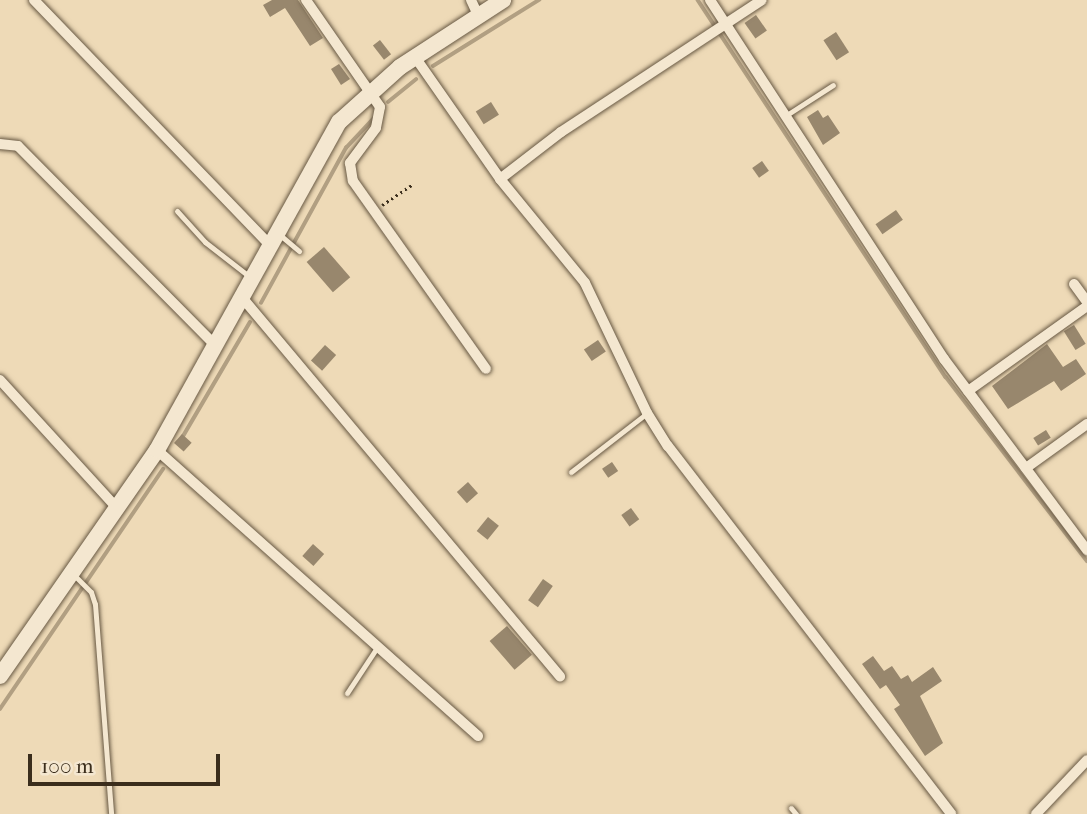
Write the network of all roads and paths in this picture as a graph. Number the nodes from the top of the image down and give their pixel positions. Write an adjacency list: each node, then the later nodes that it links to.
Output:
1 (34, 0): 17 (street)
2 (306, 0): 10 (street)
3 (503, 0): 6 (street)
4 (710, 0): 7 (street)
5 (762, 0): 7 (street)
6 (474, 7): 8 (street)
7 (726, 27): 11 (street); 13 (street)
8 (415, 57): 10 (street); 13 (street)
9 (833, 85): 11 (lane)
10 (368, 92): 16 (street); 17 (street)
11 (784, 116): 26 (street)
12 (0, 145): 23 (street)
13 (500, 179): 27 (street)
14 (413, 184): 16 (path)
15 (177, 211): 19 (lane)
16 (374, 211): 24 (street)
17 (276, 238): 18 (lane); 19 (street)
18 (299, 251)
19 (250, 276): 21 (street)
20 (1074, 284): 22 (street)
21 (245, 300): 23 (street); 37 (street)
22 (1087, 304): 26 (street)
23 (215, 345): 29 (street)
24 (486, 369)
25 (0, 380): 32 (street)
26 (968, 391): 30 (street)
27 (647, 413): 31 (lane); 45 (street)
28 (1087, 424): 30 (street)
29 (166, 458): 32 (street); 35 (street)
30 (1026, 468): 33 (street)
31 (571, 472)
32 (117, 508): 34 (street)
33 (1087, 550)
34 (72, 573): 36 (street); 43 (lane)
35 (380, 644): 38 (lane); 39 (street)
36 (0, 676)
37 (560, 677)
38 (347, 693)
39 (478, 736)
40 (1087, 760): 42 (street)
41 (791, 808): 44 (lane)
42 (1041, 812)
43 (111, 814)
44 (796, 814)
45 (951, 814)

